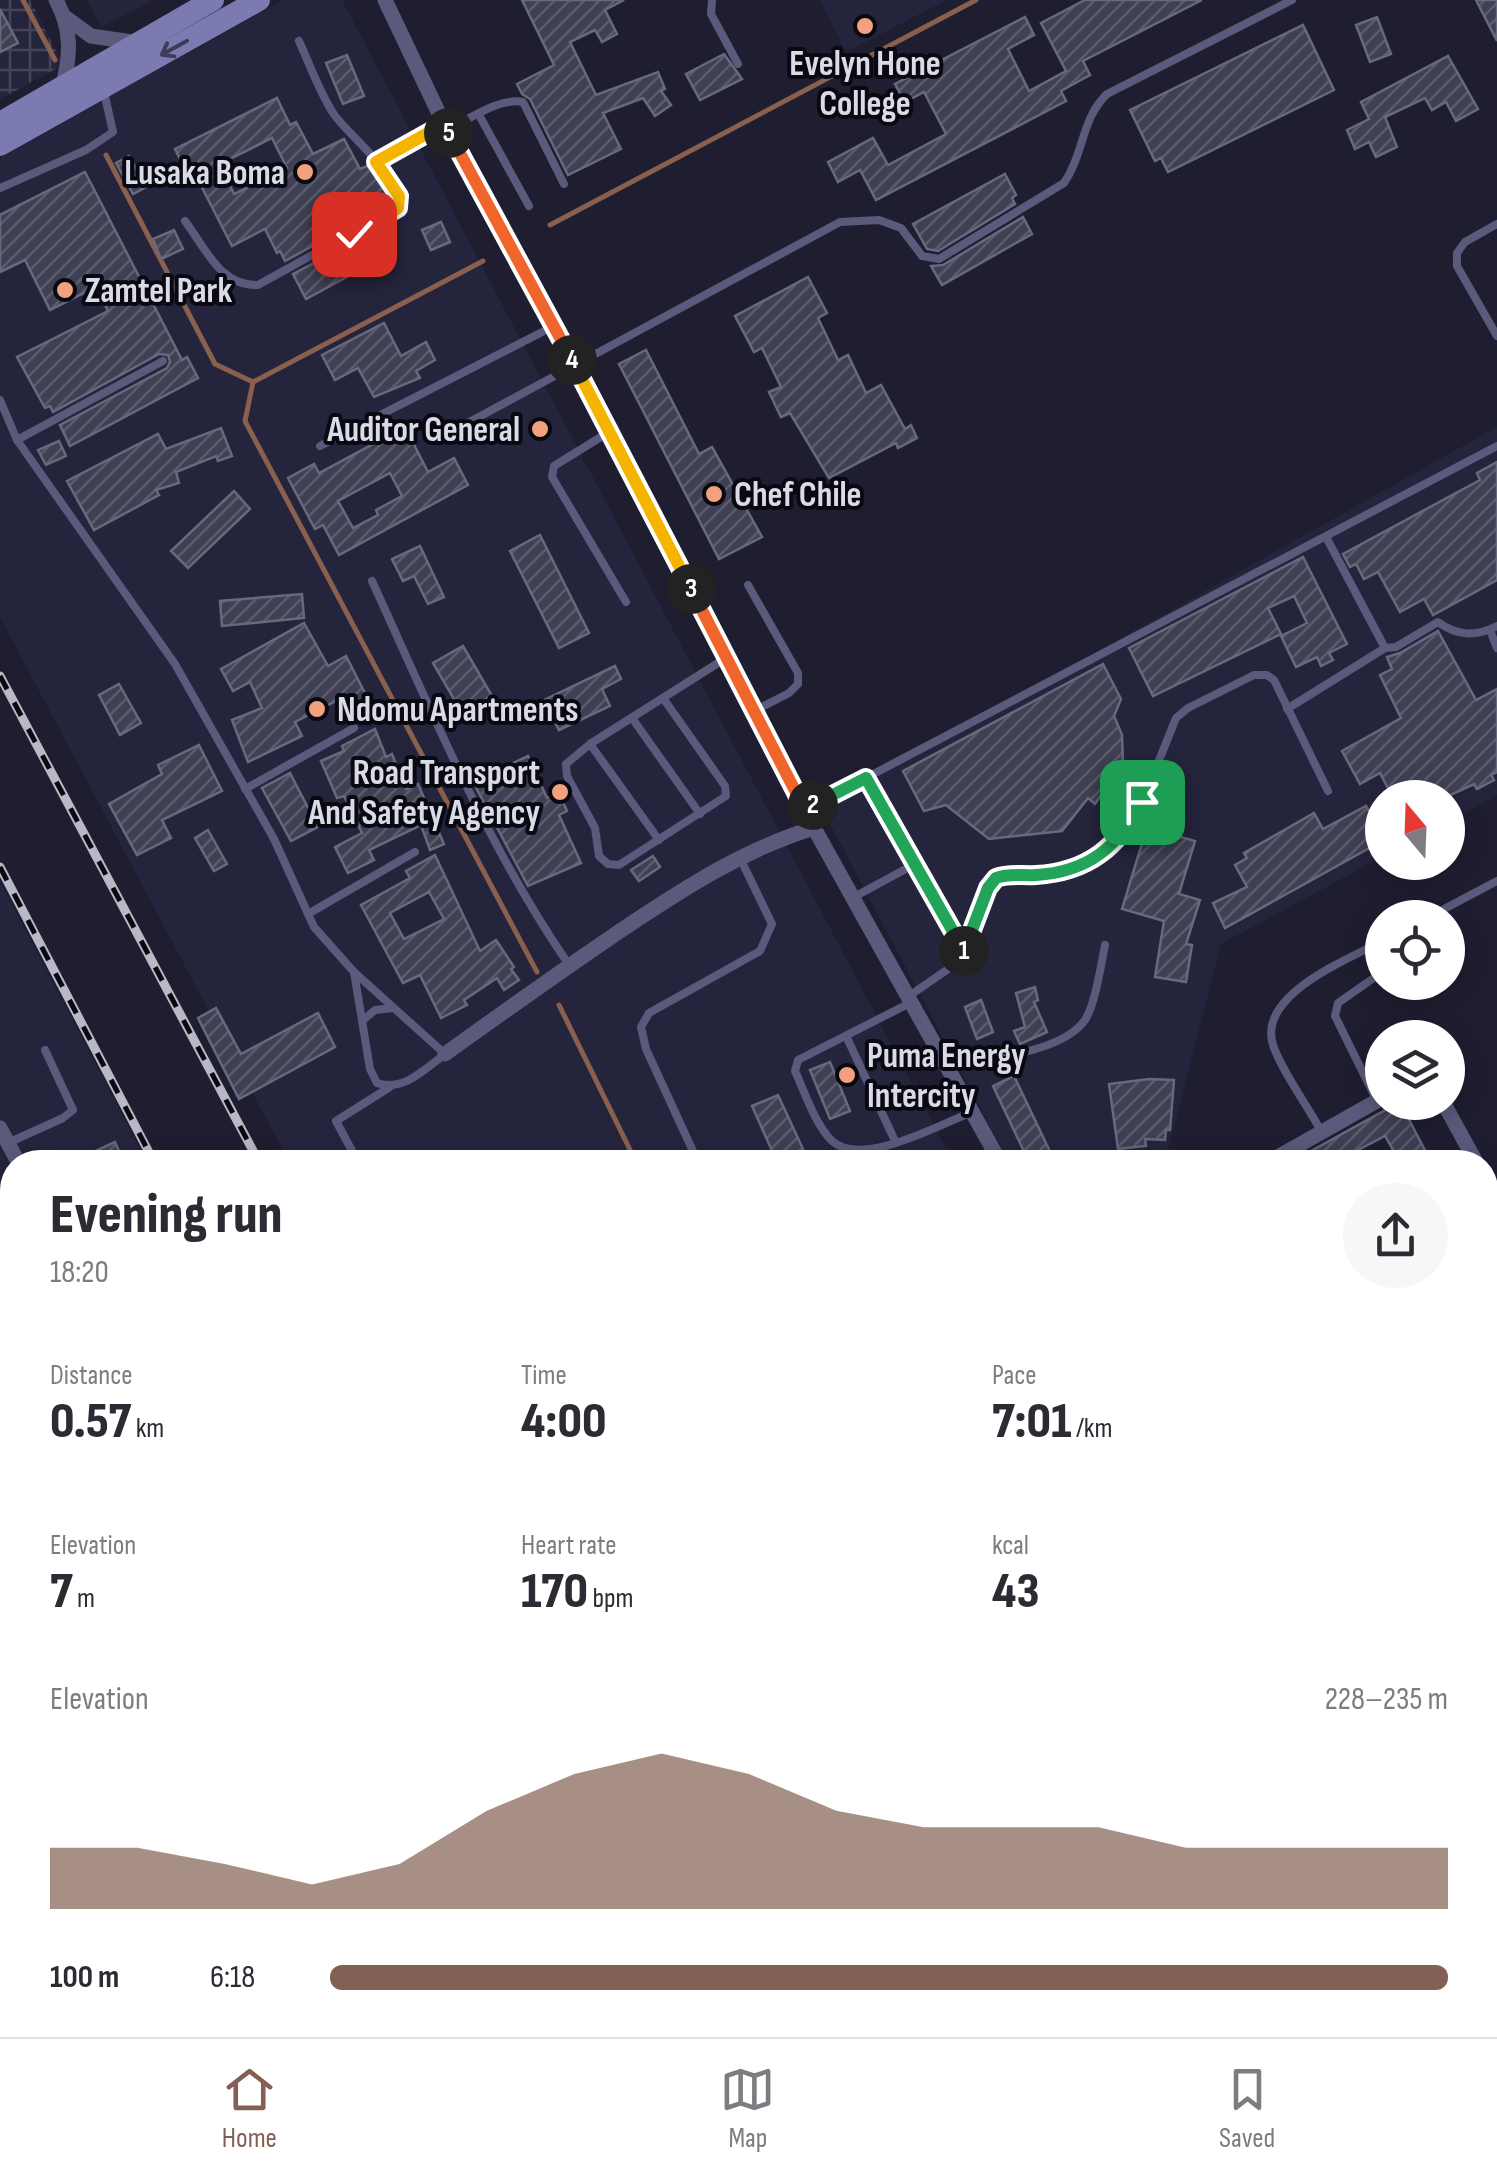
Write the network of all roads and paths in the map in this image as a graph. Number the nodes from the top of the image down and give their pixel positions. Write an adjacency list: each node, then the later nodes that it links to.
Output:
1 (56, 0): 7 (street)
2 (213, 0): 9 (main road)
3 (259, 0): 11 (main road, one-way to 11)
4 (386, 0): 15 (street)
5 (712, 0): 10 (lane)
6 (1292, 0): 26 (lane)
7 (65, 16): 9 (street); 12 (street)
8 (299, 42): 17 (lane)
9 (141, 44): 12 (main road)
10 (738, 64)
11 (103, 87): 16 (main road); 19 (lane)
12 (62, 88): 14 (main road)
13 (480, 114): 15 (lane); 18 (lane); 20 (lane)
14 (0, 123)
15 (446, 127): 17 (lane); 23 (street)
16 (0, 145)
17 (376, 162): 21 (lane)
18 (564, 184)
19 (0, 188)
20 (530, 206)
21 (186, 221)
22 (1497, 224): 24 (lane)
23 (553, 326): 26 (street); 31 (lane)
24 (1497, 336)
25 (163, 362): 30 (lane)
26 (576, 367): 28 (street); 29 (lane)
27 (0, 400): 30 (lane)
28 (609, 432): 36 (lane); 40 (street)
29 (438, 439)
30 (17, 440): 48 (lane)
31 (320, 446)
32 (1497, 446): 33 (lane)
33 (1326, 536): 38 (lane); 47 (lane)
34 (372, 581): 64 (lane)
35 (748, 585): 43 (lane)
36 (626, 602)
37 (1493, 628): 38 (lane); 39 (lane)
38 (1385, 648): 42 (lane)
39 (1497, 648)
40 (726, 657): 41 (lane); 43 (street)
41 (663, 698): 44 (lane); 51 (lane)
42 (1287, 709): 49 (lane); 63 (lane)
43 (754, 711): 50 (street)
44 (632, 718): 46 (lane); 51 (lane)
45 (354, 728): 48 (lane)
46 (590, 744): 53 (lane); 53 (lane)
47 (866, 778): 50 (lane); 56 (lane)
48 (246, 789): 60 (lane)
49 (1328, 790)
50 (805, 810): 52 (street)
51 (700, 814): 53 (lane)
52 (814, 828): 55 (street); 58 (street)
53 (658, 840)
54 (416, 852): 60 (lane)
55 (740, 858): 64 (street); 83 (lane)
56 (914, 865): 58 (lane); 63 (lane)
57 (1497, 880): 59 (lane)
58 (854, 898): 67 (street)
59 (1461, 900)
60 (308, 914): 65 (lane)
61 (1106, 945): 73 (lane)
62 (1365, 950): 79 (lane)
63 (964, 952): 67 (lane)
64 (568, 965): 72 (street)
65 (354, 972): 68 (lane); 69 (lane)
66 (1365, 984): 74 (lane)
67 (911, 999): 70 (lane); 73 (street)
68 (394, 1008): 69 (lane); 72 (lane)
69 (362, 1022): 75 (lane)
70 (846, 1038): 81 (lane); 84 (lane)
71 (44, 1050): 80 (lane)
72 (445, 1054): 75 (lane)
73 (947, 1066): 77 (street)
74 (1365, 1072)
75 (390, 1087): 82 (lane)
76 (1365, 1109): 79 (street)
77 (972, 1112): 81 (lane); 86 (street)
78 (1453, 1120): 88 (street)
79 (1322, 1133): 87 (street)
80 (3, 1139)
81 (896, 1143): 85 (lane)
82 (352, 1150)
83 (692, 1150)
84 (844, 1150)
85 (877, 1150)
86 (989, 1150)
87 (1291, 1150)
88 (1469, 1150)

